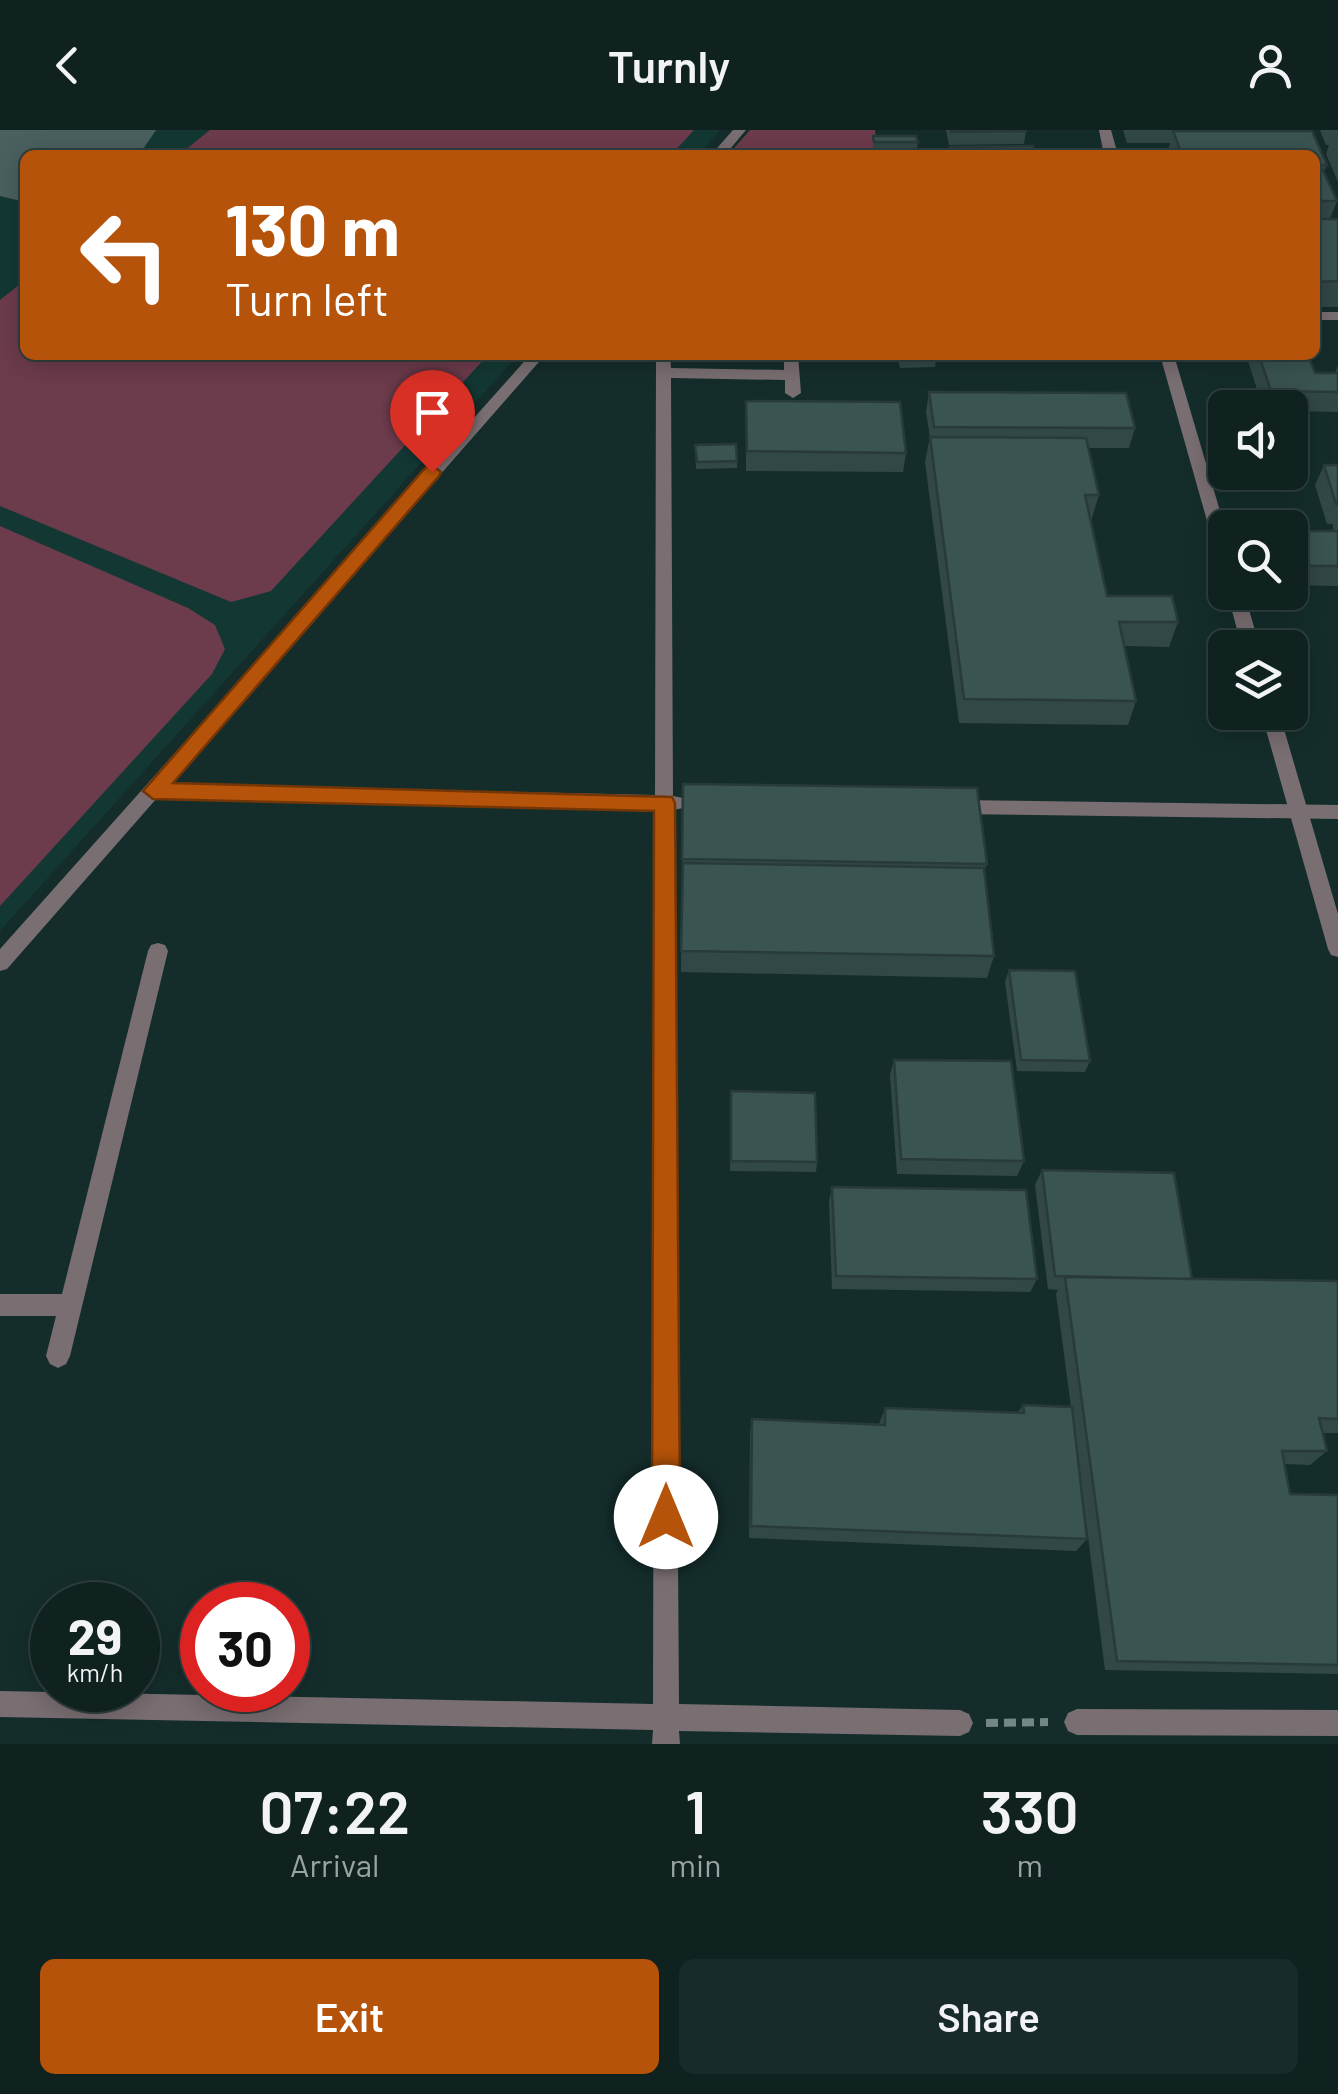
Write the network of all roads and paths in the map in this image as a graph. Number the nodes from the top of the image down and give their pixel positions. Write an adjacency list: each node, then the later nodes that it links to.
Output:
1 (740, 130): 2 (street)
2 (722, 150)
3 (534, 360): 11 (street)
4 (791, 360): 7 (street)
5 (1168, 360): 9 (street)
6 (664, 364): 7 (street); 12 (street)
7 (792, 375): 8 (street)
8 (792, 393)
9 (1212, 510)
10 (1275, 730): 15 (street)
11 (153, 791): 12 (street); 19 (street)
12 (664, 803): 13 (street); 24 (street)
13 (704, 804)
14 (942, 807): 15 (street)
15 (1298, 811): 16 (street); 17 (street)
16 (1338, 812)
17 (1338, 949)
18 (158, 952): 21 (street)
19 (0, 963)
20 (0, 1305): 21 (street)
21 (70, 1305): 22 (street)
22 (58, 1356)
23 (0, 1704): 24 (street)
24 (666, 1715): 27 (street); 28 (street)
25 (1077, 1722): 26 (street); 27 (path)
26 (1338, 1723)
27 (960, 1724)
28 (666, 1744)

